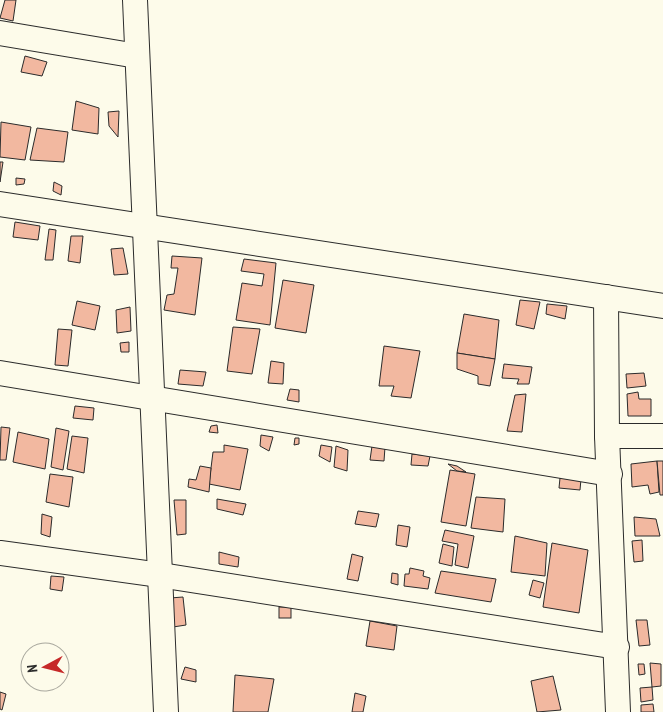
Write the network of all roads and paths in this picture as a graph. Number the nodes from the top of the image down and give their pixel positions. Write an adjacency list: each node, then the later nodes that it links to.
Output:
1 (135, 0): 3 (street)
2 (0, 33): 3 (street)
3 (137, 56): 5 (street)
4 (0, 204): 5 (street)
5 (145, 225): 6 (street); 9 (street)
6 (606, 297): 7 (street); 10 (street)
7 (663, 306)
8 (0, 373): 9 (street)
9 (152, 398): 12 (street); 14 (street)
10 (608, 436): 11 (street); 12 (street)
11 (663, 436)
12 (610, 474): 15 (street)
13 (0, 553): 14 (street)
14 (160, 575): 15 (street); 16 (street)
15 (617, 647): 17 (street)
16 (166, 712)
17 (618, 712)

